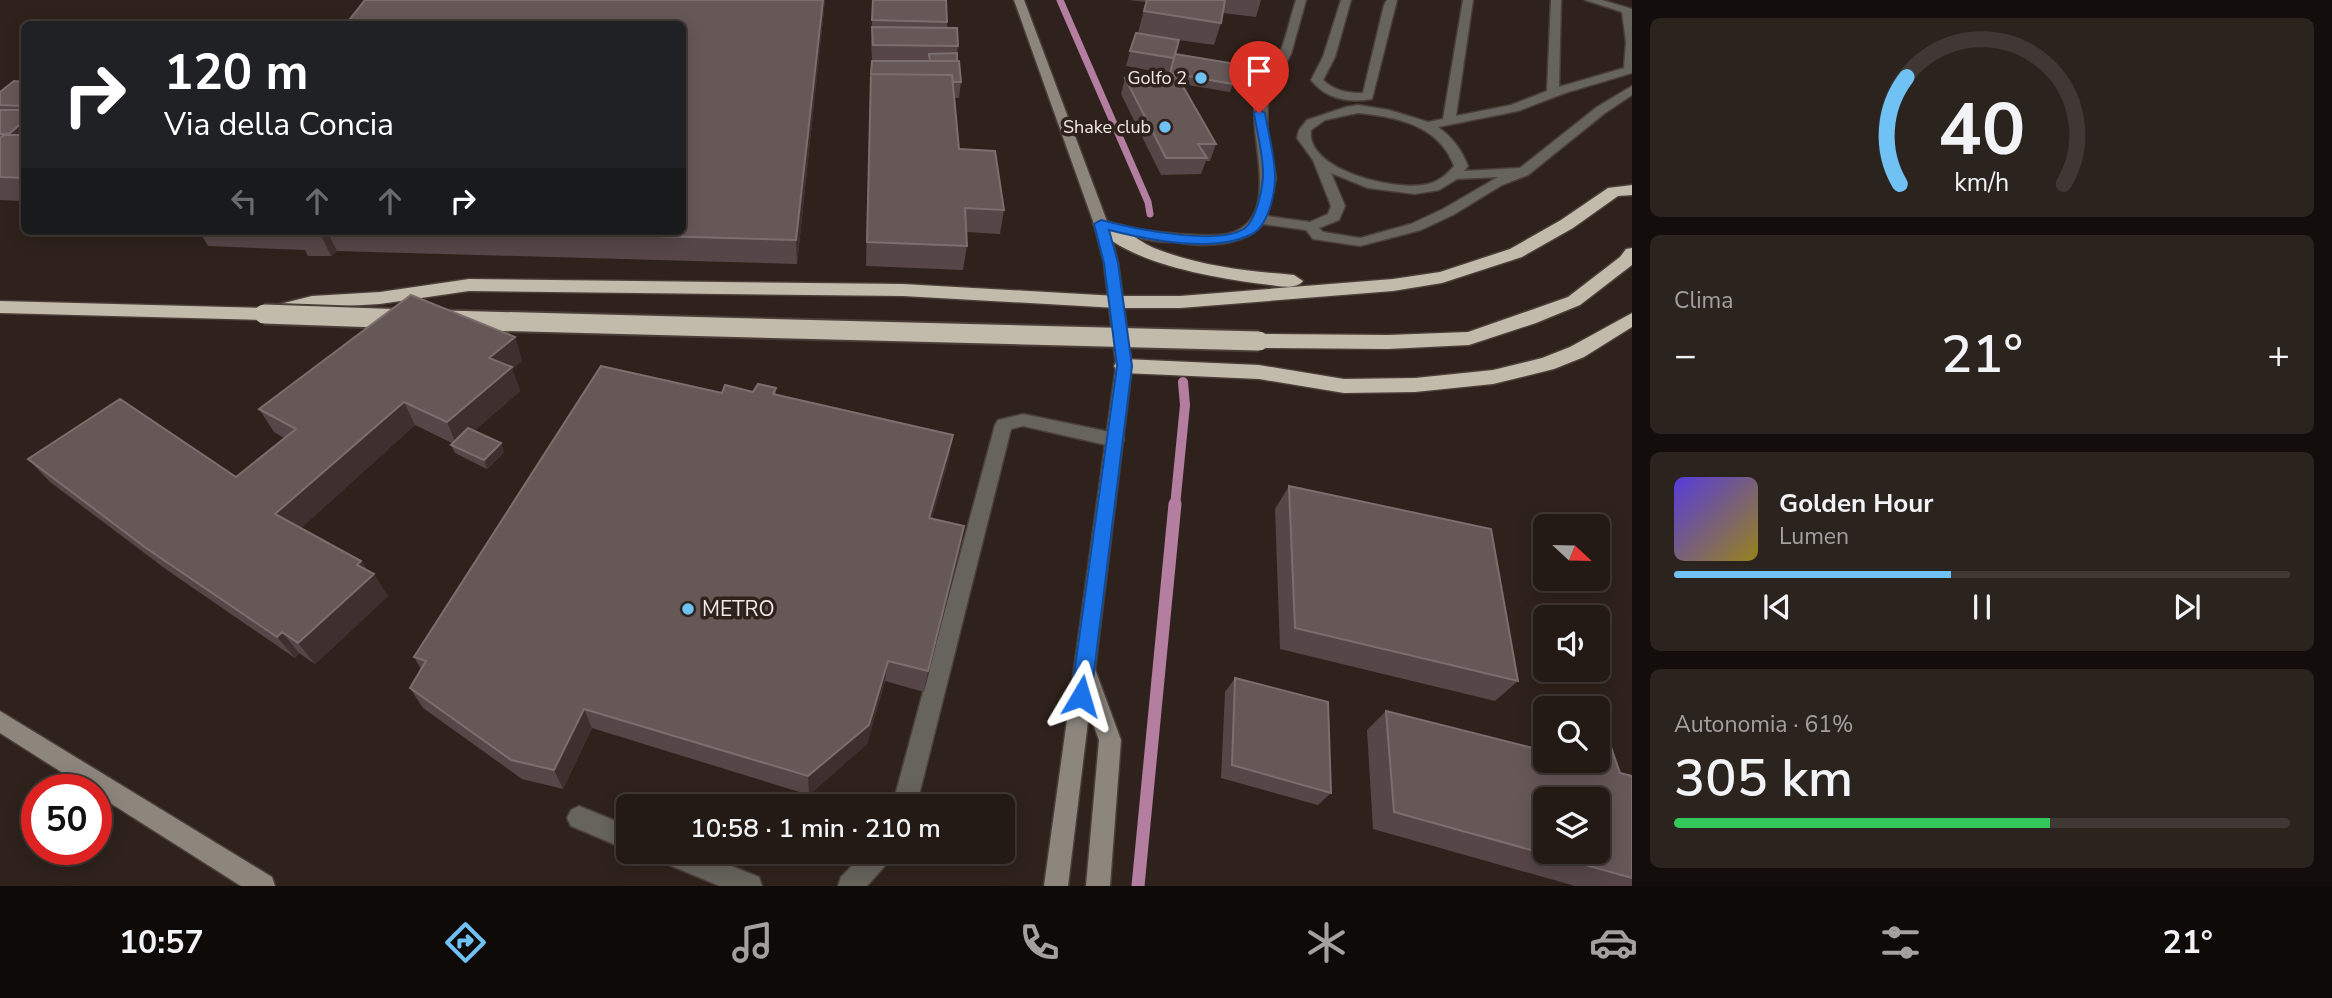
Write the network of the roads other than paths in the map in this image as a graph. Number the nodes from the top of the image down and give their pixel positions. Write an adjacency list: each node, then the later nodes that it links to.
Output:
1 (1020, 0): 22 (main road)
2 (1301, 0): 21 (street)
3 (1346, 0): 9 (street)
4 (1392, 0): 12 (street)
5 (1468, 0): 15 (street)
6 (1556, 0): 11 (street)
7 (1590, 0): 8 (street)
8 (1630, 11): 11 (street)
9 (1324, 89): 12 (street); 14 (street)
10 (1632, 90): 18 (street)
11 (1553, 93): 15 (street)
12 (1367, 96): 13 (street)
13 (1371, 110): 14 (street); 16 (street)
14 (1334, 111): 17 (street)
15 (1450, 121): 16 (street)
16 (1427, 126): 19 (street)
17 (1319, 160): 19 (street); 23 (street)
18 (1523, 172): 19 (street); 23 (street)
19 (1456, 175)
20 (1632, 190): 25 (highway)
21 (1259, 219): 22 (street); 23 (street)
22 (1101, 224): 25 (highway); 26 (main road)
23 (1311, 226)
24 (1630, 260): 28 (highway, bridge)
25 (1355, 287): 26 (highway)
26 (1118, 302): 28 (highway, bridge); 30 (main road)
27 (0, 307): 28 (highway)
28 (264, 314)
29 (1632, 319): 30 (highway)
30 (1124, 366): 31 (main road)
31 (1115, 440): 32 (main road); 34 (street)
32 (1084, 670): 42 (main road); 43 (main road)
33 (0, 721): 40 (main road)
34 (907, 794)
35 (579, 818): 36 (street)
36 (616, 833)
37 (693, 864): 39 (street)
38 (871, 864): 41 (street)
39 (743, 885)
40 (263, 886)
41 (850, 886)
42 (1056, 886)
43 (1098, 886)

